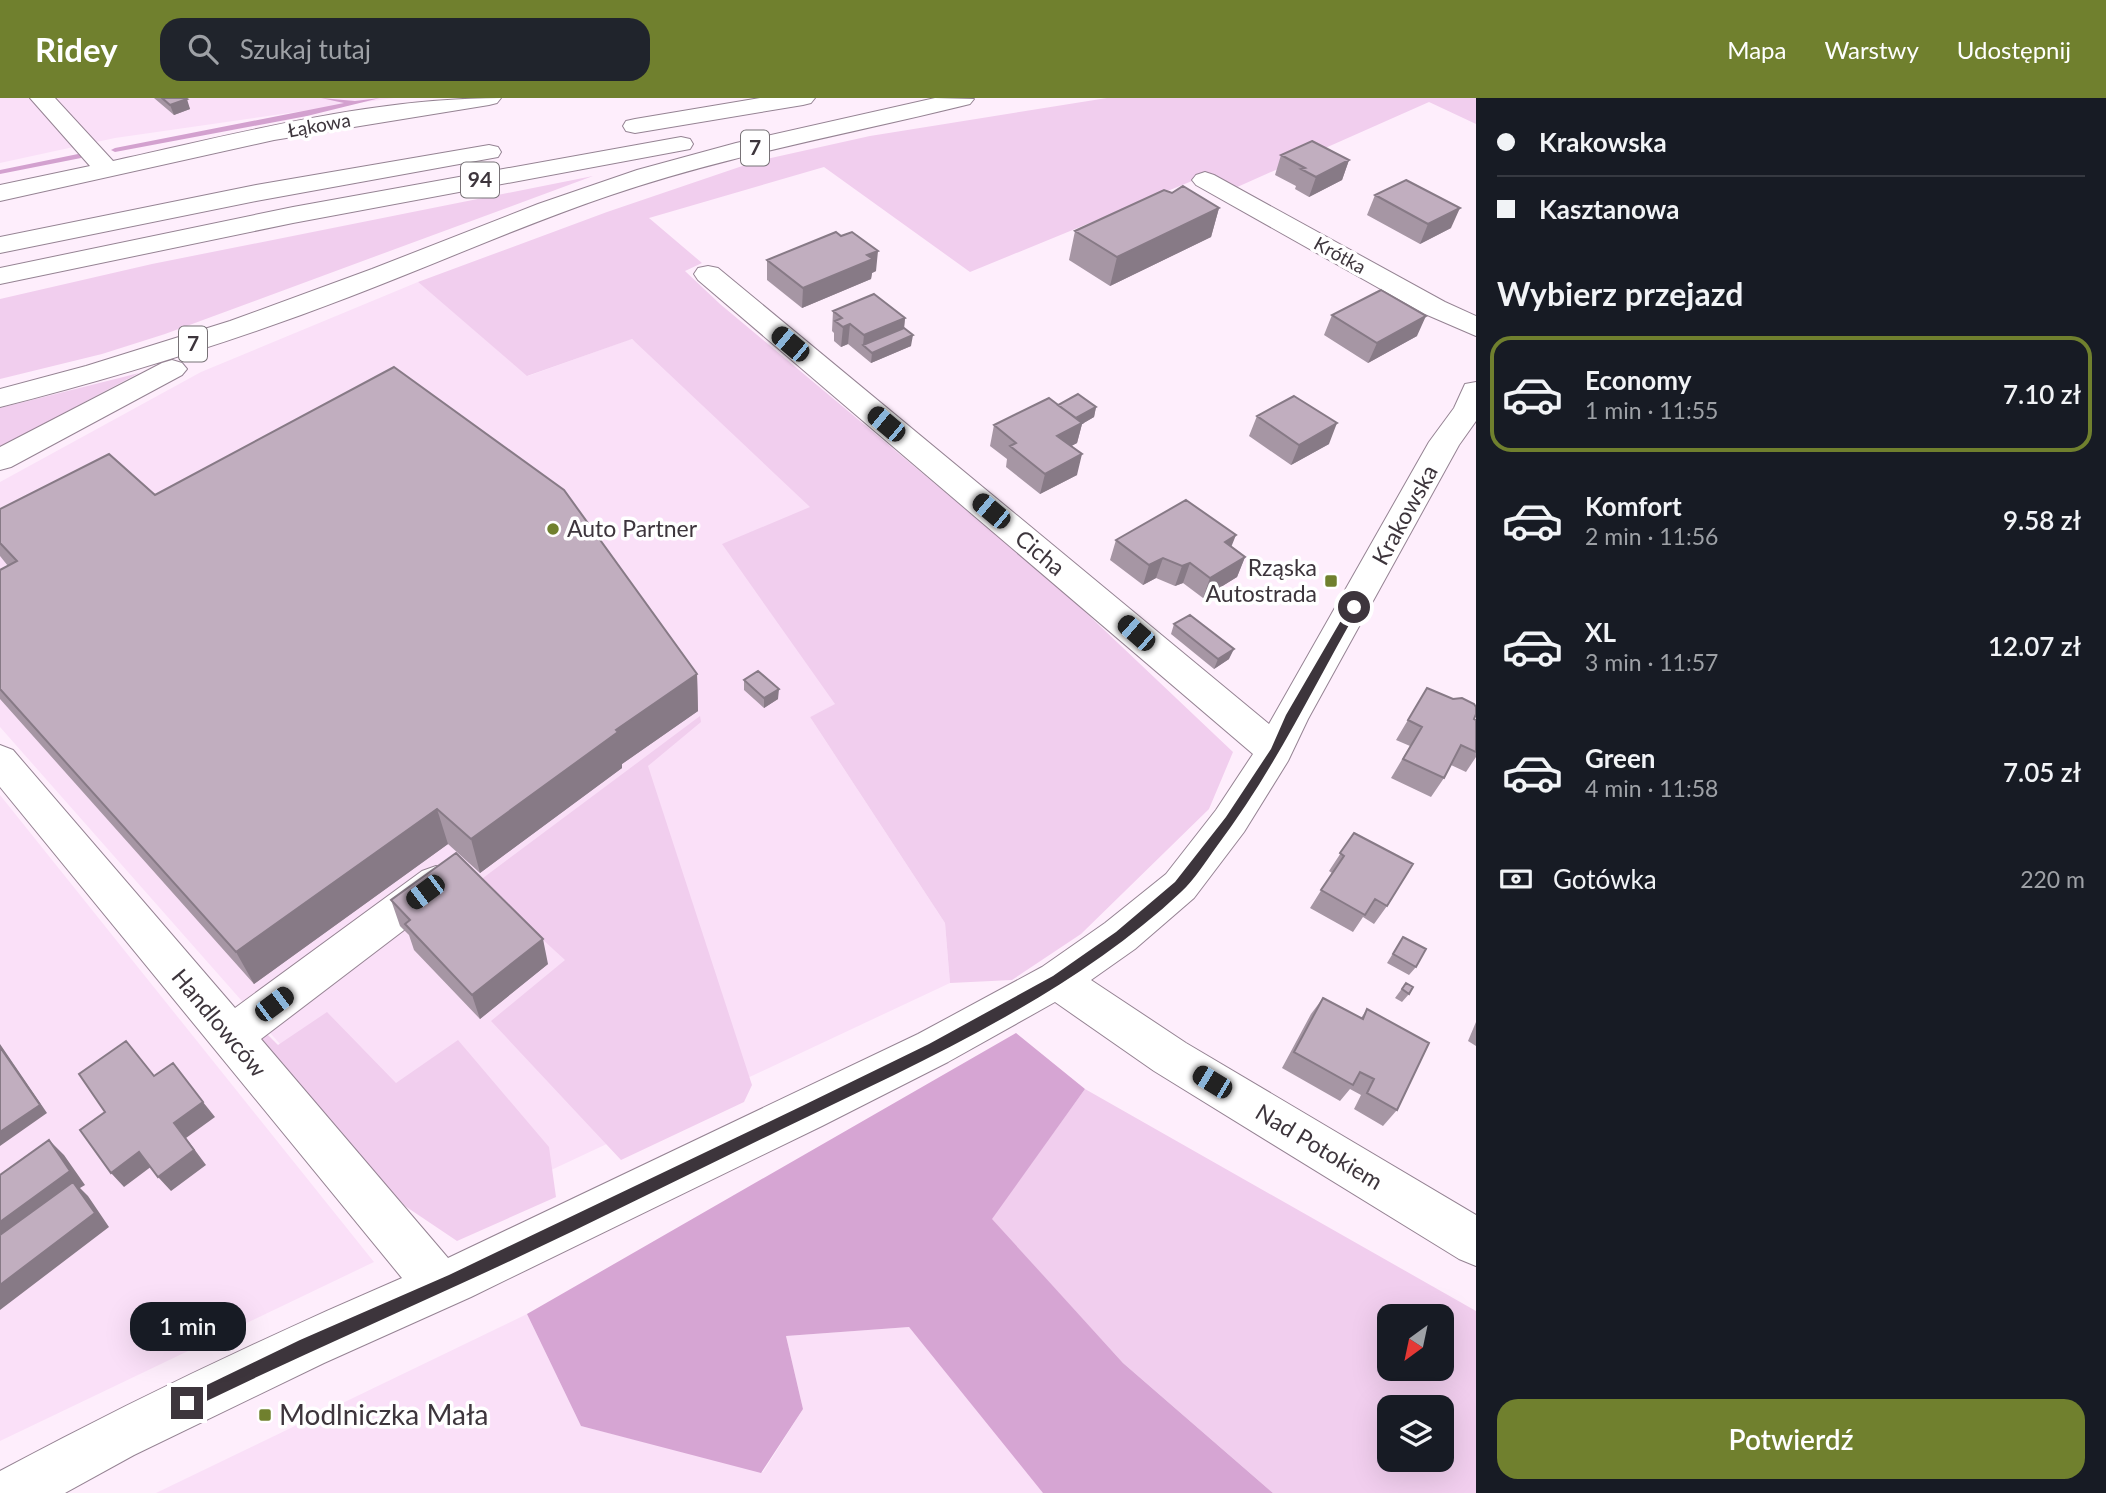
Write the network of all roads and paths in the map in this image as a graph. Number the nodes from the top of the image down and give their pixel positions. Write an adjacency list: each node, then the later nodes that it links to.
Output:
1 (42, 98): 7 (main road)
2 (489, 98): 7 (main road, Łąkowa)
3 (803, 98): 5 (main road)
4 (966, 99): 14 (main road, 7); 15 (main road, 94)
5 (611, 130)
6 (518, 147): 10 (main road)
7 (109, 171): 9 (main road, Łąkowa)
8 (1205, 180): 16 (main road, Krótka)
9 (0, 193)
10 (134, 217): 11 (main road); 12 (main road)
11 (0, 234)
12 (0, 245)
13 (708, 274): 20 (main road, Cicha)
14 (382, 275): 18 (main road, 7); 19 (main road)
15 (0, 276)
16 (1476, 327)
17 (1476, 391): 20 (main road, Krakowska)
18 (0, 398)
19 (0, 460)
20 (1275, 751): 23 (main road, Krakowska)
21 (0, 760): 24 (main road, Handlowców)
22 (447, 876): 24 (main road)
23 (1058, 980): 25 (main road, Nad Potokiem); 26 (main road, Krakowska)
24 (230, 1037): 26 (main road, Handlowców)
25 (1476, 1242)
26 (439, 1285): 27 (main road, Krakowska)
27 (12, 1493)

